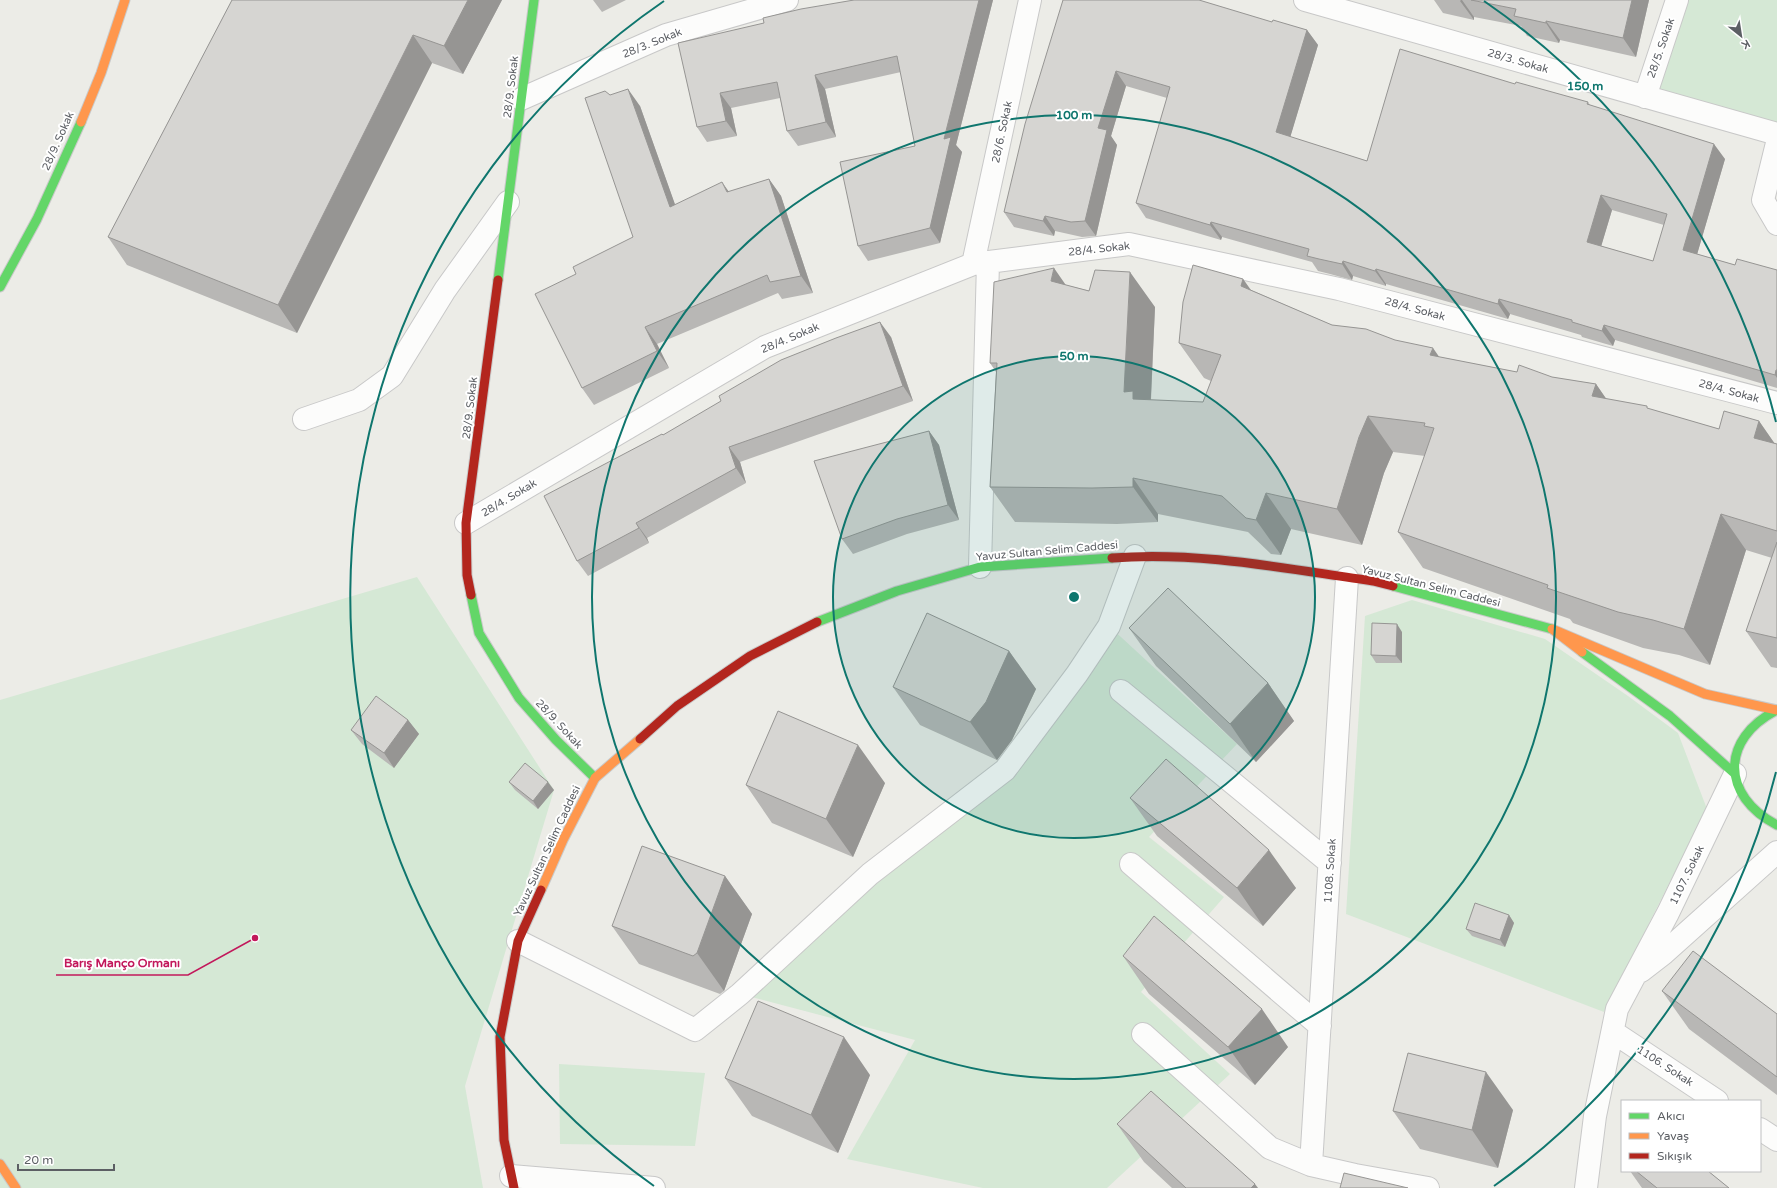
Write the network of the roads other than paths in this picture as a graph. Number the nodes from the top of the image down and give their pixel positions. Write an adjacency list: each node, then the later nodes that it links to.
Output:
1 (125, 0): 14 (street, 28/9. Sokak)
2 (534, 0): 8 (street, 28/9. Sokak)
3 (787, 0): 8 (street, 28/3. Sokak)
4 (1030, 0): 13 (street, 28/6. Sokak)
5 (1305, 0): 7 (street, 28/3. Sokak)
6 (1677, 0): 7 (street, 28/5. Sokak)
7 (1645, 97): 9 (street, 28/3. Sokak)
8 (521, 99): 11 (street, 28/9. Sokak)
9 (1777, 134)
10 (1777, 143): 12 (street)
11 (508, 202): 16 (street); 17 (street, 28/9. Sokak)
12 (1777, 224)
13 (981, 263): 15 (street, 28/4. Sokak); 17 (street, 28/4. Sokak); 19 (street, 28/6. Sokak)
14 (0, 287)
15 (1777, 403)
16 (304, 419)
17 (466, 523): 25 (street, 28/9. Sokak)
18 (1135, 556): 19 (street, Yavuz Sultan Selim Caddesi); 20 (street, Yavuz Sultan Selim Caddesi); 30 (street)
19 (980, 567): 25 (street, Yavuz Sultan Selim Caddesi)
20 (1348, 578): 21 (street, Yavuz Sultan Selim Caddesi); 28 (street, 1108. Sokak)
21 (1552, 629): 23 (street); 24 (street)
22 (1121, 691): 28 (street)
23 (1777, 710): 24 (street)
24 (1735, 774): 26 (street); 31 (street, 1107. Sokak)
25 (595, 778): 30 (street, Yavuz Sultan Selim Caddesi)
26 (1777, 825)
27 (1777, 852): 31 (street, 1107. Sokak)
28 (1330, 863): 32 (street, 1108. Sokak)
29 (1131, 864): 32 (street)
30 (518, 941): 40 (street, Yavuz Sultan Selim Caddesi)
31 (1635, 975): 33 (street, 1107. Sokak)
32 (1320, 1026): 39 (street, 1108. Sokak)
33 (1613, 1032): 35 (street, 1106. Sokak); 44 (street, 1107. Sokak)
34 (1143, 1034): 39 (street)
35 (1715, 1100)
36 (1761, 1130): 37 (street)
37 (1777, 1140)
38 (0, 1164): 41 (street)
39 (1311, 1165): 43 (street)
40 (513, 1182): 42 (street)
41 (16, 1188)
42 (654, 1188)
43 (1428, 1188)
44 (1586, 1188)

